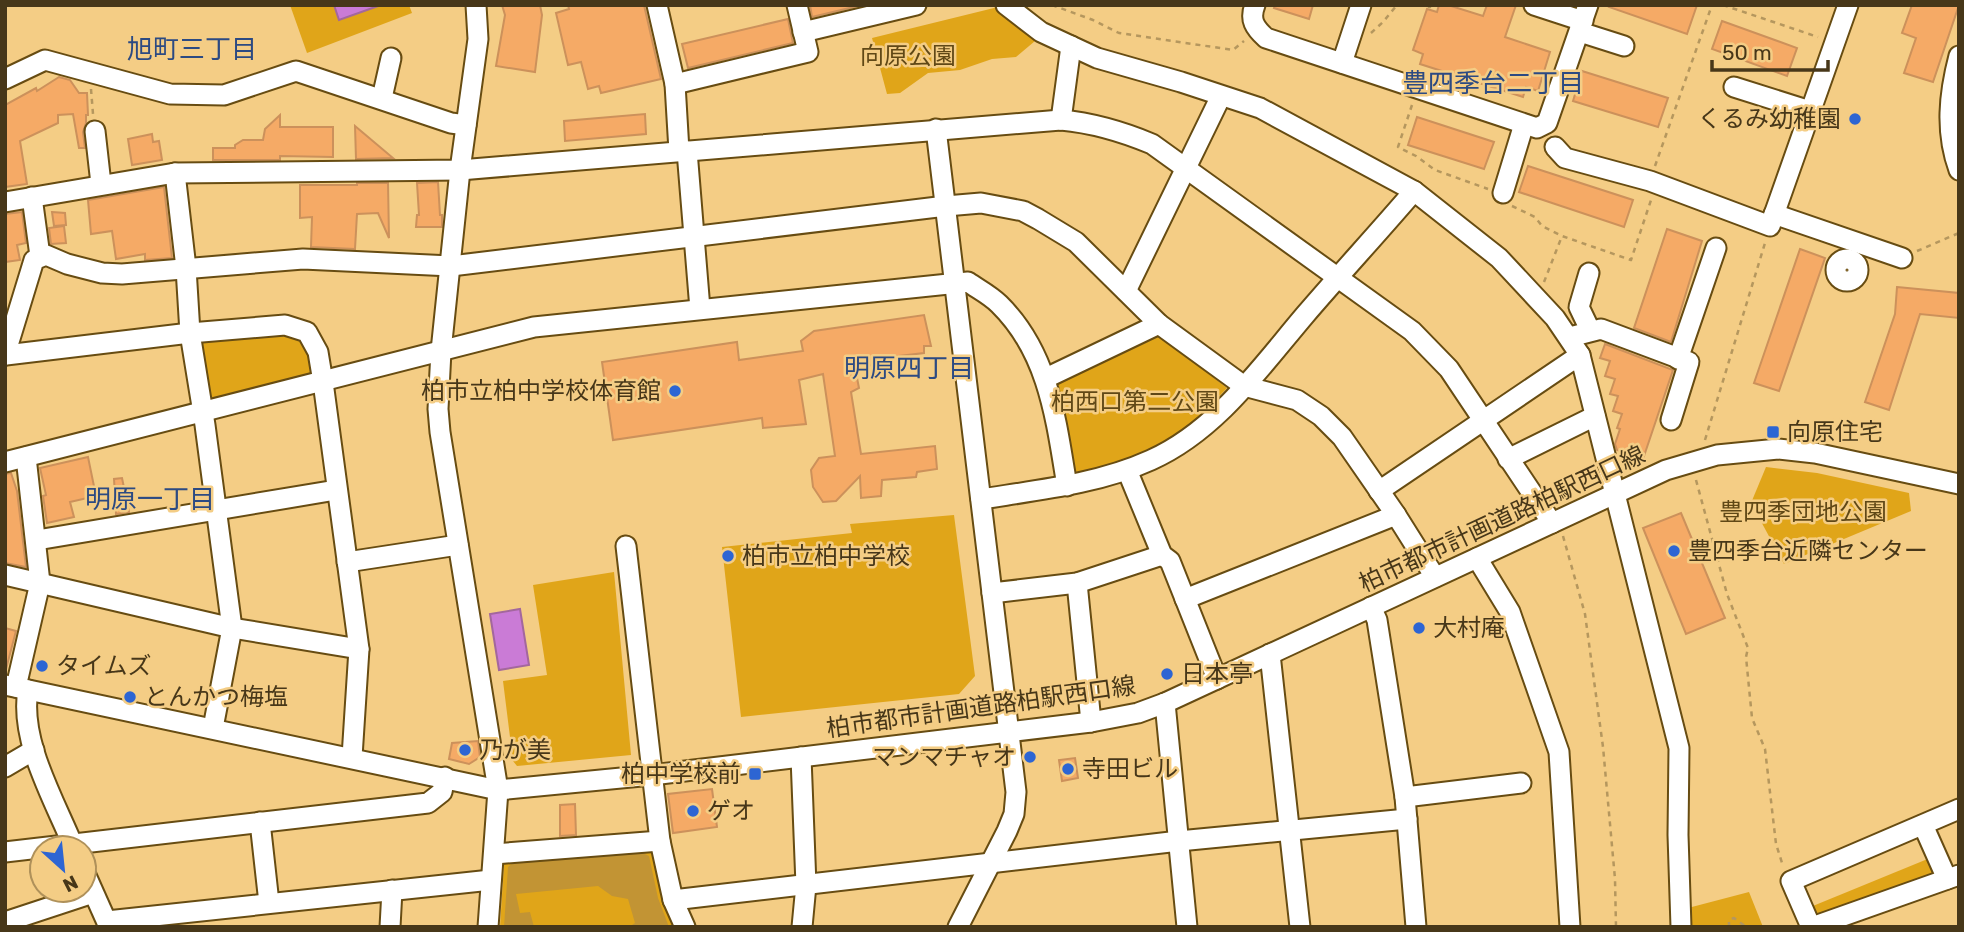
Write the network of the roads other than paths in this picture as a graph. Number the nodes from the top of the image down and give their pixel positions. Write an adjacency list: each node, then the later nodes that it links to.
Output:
1 (476, 5): 25 (street)
2 (657, 5): 18 (street)
3 (797, 5): 11 (street)
4 (915, 5): 11 (street)
5 (1006, 5): 12 (street)
6 (1255, 5): 14 (street)
7 (1362, 5): 14 (street)
8 (1534, 5): 10 (street)
9 (1848, 5): 22 (street)
10 (1584, 20): 13 (street); 24 (street)
11 (803, 32): 18 (street)
12 (1071, 46): 20 (street); 23 (street)
13 (1624, 46)
14 (1345, 54): 24 (street)
15 (1959, 56): 32 (street)
16 (391, 58): 21 (street)
17 (5, 79): 21 (street)
18 (675, 84): 29 (street)
19 (1734, 87): 22 (street)
20 (1221, 96): 30 (street); 35 (street)
21 (382, 99): 25 (street)
22 (1810, 111): 40 (street)
23 (1061, 120): 26 (street); 30 (street)
24 (1524, 124): 36 (street)
25 (466, 125): 31 (street)
26 (936, 129): 29 (street); 39 (street)
27 (95, 131): 34 (street)
28 (1555, 147): 40 (street)
29 (683, 151): 31 (street); 41 (street)
30 (1187, 168): 48 (street); 50 (street)
31 (460, 170): 33 (street); 45 (street)
32 (1959, 170)
33 (175, 173): 34 (street); 46 (street)
34 (101, 184): 37 (street)
35 (1414, 191): 48 (street); 55 (street)
36 (1503, 194)
37 (32, 197): 38 (street); 43 (street)
38 (5, 202)
39 (946, 206): 41 (street); 49 (street); 50 (street)
40 (1772, 220): 44 (street)
41 (695, 236): 45 (street); 51 (street)
42 (1716, 248): 59 (street)
43 (40, 256): 46 (street); 57 (street)
44 (1902, 258)
45 (451, 266): 46 (street); 56 (street)
46 (186, 268): 54 (street)
47 (1589, 273): 53 (street)
48 (1338, 277): 62 (street); 65 (street)
49 (955, 282): 51 (street); 60 (street); 76 (street)
50 (1126, 291): 52 (street)
51 (700, 309): 56 (street)
52 (1159, 324): 60 (street); 62 (street)
53 (1590, 330): 55 (street); 59 (street)
54 (190, 333): 57 (street); 61 (street); 63 (street)
55 (1570, 337): 58 (street)
56 (441, 351): 61 (street); 81 (street)
57 (6, 355)
58 (1580, 355): 64 (street); 65 (street)
59 (1678, 359): 66 (street)
60 (1046, 379): 72 (street)
61 (323, 382): 63 (street); 73 (street)
62 (1244, 386): 70 (street); 74 (street)
63 (203, 412): 67 (street); 77 (street)
64 (1595, 416): 68 (street); 75 (street)
65 (1482, 420): 68 (street); 74 (street)
66 (1671, 420)
67 (26, 457): 69 (street); 80 (street)
68 (1508, 459): 79 (street)
69 (5, 462)
70 (1127, 470): 72 (street); 83 (street)
71 (1959, 484): 75 (street, 柏市都市計画道路柏駅西口線)
72 (1067, 486): 76 (street)
73 (337, 490): 77 (street); 85 (street)
74 (1379, 491): 78 (street)
75 (1616, 493): 79 (street, 柏市都市計画道路柏駅西口線); 143 (street)
76 (981, 499): 90 (street)
77 (216, 509): 80 (street); 93 (street)
78 (1396, 515): 87 (street); 91 (street)
79 (1557, 528): 84 (street, 柏市都市計画道路柏駅西口線)
80 (37, 540): 88 (street)
81 (458, 545): 85 (street); 109 (street)
82 (626, 546): 106 (street)
83 (1162, 555): 89 (street); 91 (street)
84 (1477, 558): 87 (street, 柏市都市計画道路柏駅西口線); 142 (street)
85 (347, 562): 94 (street)
86 (5, 575): 88 (street)
87 (1435, 577): 92 (street, 柏市都市計画道路柏駅西口線)
88 (40, 583): 93 (street); 97 (street)
89 (1077, 583): 90 (street); 99 (street)
90 (992, 593): 101 (street)
91 (1185, 599): 96 (street)
92 (1371, 607): 95 (street, 柏市都市計画道路柏駅西口線); 110 (street)
93 (232, 628): 94 (street); 100 (street)
94 (359, 649): 103 (street)
95 (1269, 654): 96 (street, 柏市都市計画道路柏駅西口線); 115 (street)
96 (1217, 679): 98 (street, 柏市都市計画道路柏駅西口線)
97 (16, 687): 100 (street, 柏市都市計画道路柏駅西口線); 102 (street)
98 (1166, 703): 99 (street, 柏市都市計画道路柏駅西口線); 118 (street)
99 (1091, 722): 101 (street, 柏市都市計画道路柏駅西口線)
100 (213, 728): 103 (street, 柏市都市計画道路柏駅西口線)
101 (1010, 732): 104 (street, 柏市都市計画道路柏駅西口線); 123 (street)
102 (34, 750): 105 (street); 116 (street)
103 (352, 757): 107 (street, 柏市都市計画道路柏駅西口線)
104 (802, 757): 106 (street, 柏市都市計画道路柏駅西口線); 126 (street)
105 (5, 767)
106 (652, 775): 109 (street, 柏市都市計画道路柏駅西口線); 117 (street)
107 (445, 777): 109 (street, 柏市都市計画道路柏駅西口線); 113 (street)
108 (1521, 783): 110 (street)
109 (498, 790): 122 (street)
110 (1405, 797): 112 (street)
111 (1959, 809): 114 (street)
112 (1407, 819): 115 (street); 141 (street)
113 (260, 822): 119 (street); 130 (street)
114 (1923, 825): 124 (street); 144 (street)
115 (1289, 831): 118 (street); 140 (street)
116 (68, 834)
117 (660, 841): 122 (street); 128 (street)
118 (1179, 841): 123 (street); 139 (street)
119 (98, 842)
120 (28, 850): 121 (street)
121 (5, 852)
122 (494, 854): 125 (street)
123 (991, 862): 126 (street); 138 (street)
124 (1953, 877): 144 (street)
125 (491, 880): 127 (street); 135 (street)
126 (806, 885): 128 (street); 137 (street)
127 (392, 890): 130 (street); 134 (street)
128 (673, 900): 136 (street)
129 (98, 903): 133 (street)
130 (269, 903): 133 (street)
131 (60, 904): 132 (street)
132 (5, 922)
133 (108, 924)
134 (390, 927)
135 (488, 927)
136 (685, 927)
137 (802, 927)
138 (958, 927)
139 (1187, 927)
140 (1300, 927)
141 (1416, 927)
142 (1570, 927)
143 (1681, 927)
144 (1812, 927)

